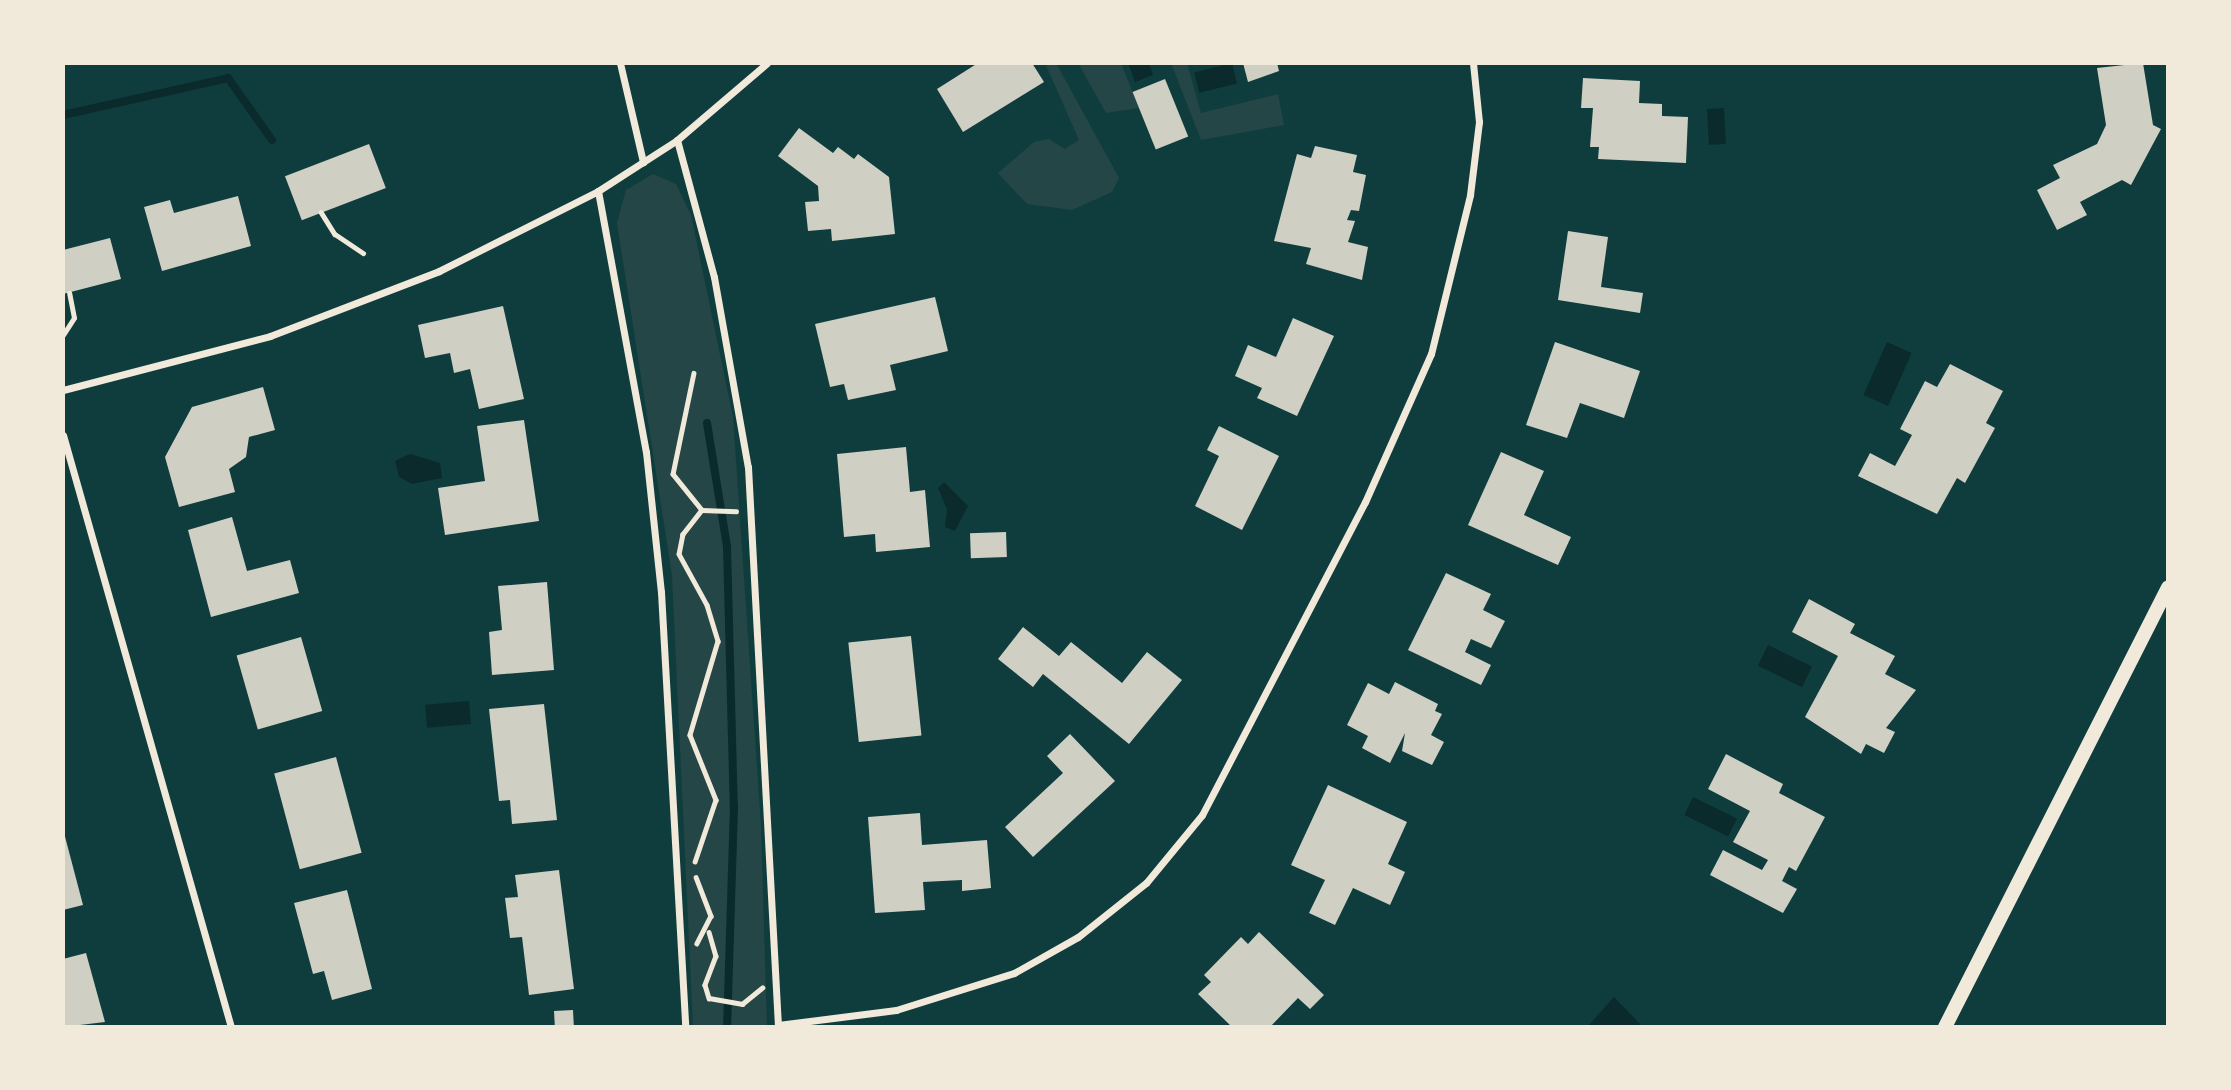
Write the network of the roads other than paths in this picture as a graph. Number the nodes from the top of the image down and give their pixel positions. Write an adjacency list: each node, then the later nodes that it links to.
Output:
1 (620, 63): 5 (street)
2 (767, 63): 4 (street)
3 (1474, 63): 10 (street)
4 (677, 139): 5 (street); 10 (street)
5 (643, 162): 6 (street)
6 (598, 191): 7 (street); 12 (street)
7 (63, 390)
8 (63, 435): 11 (street)
9 (2168, 587): 13 (main road)
10 (778, 1026)
11 (231, 1027)
12 (685, 1027)
13 (1945, 1027)

